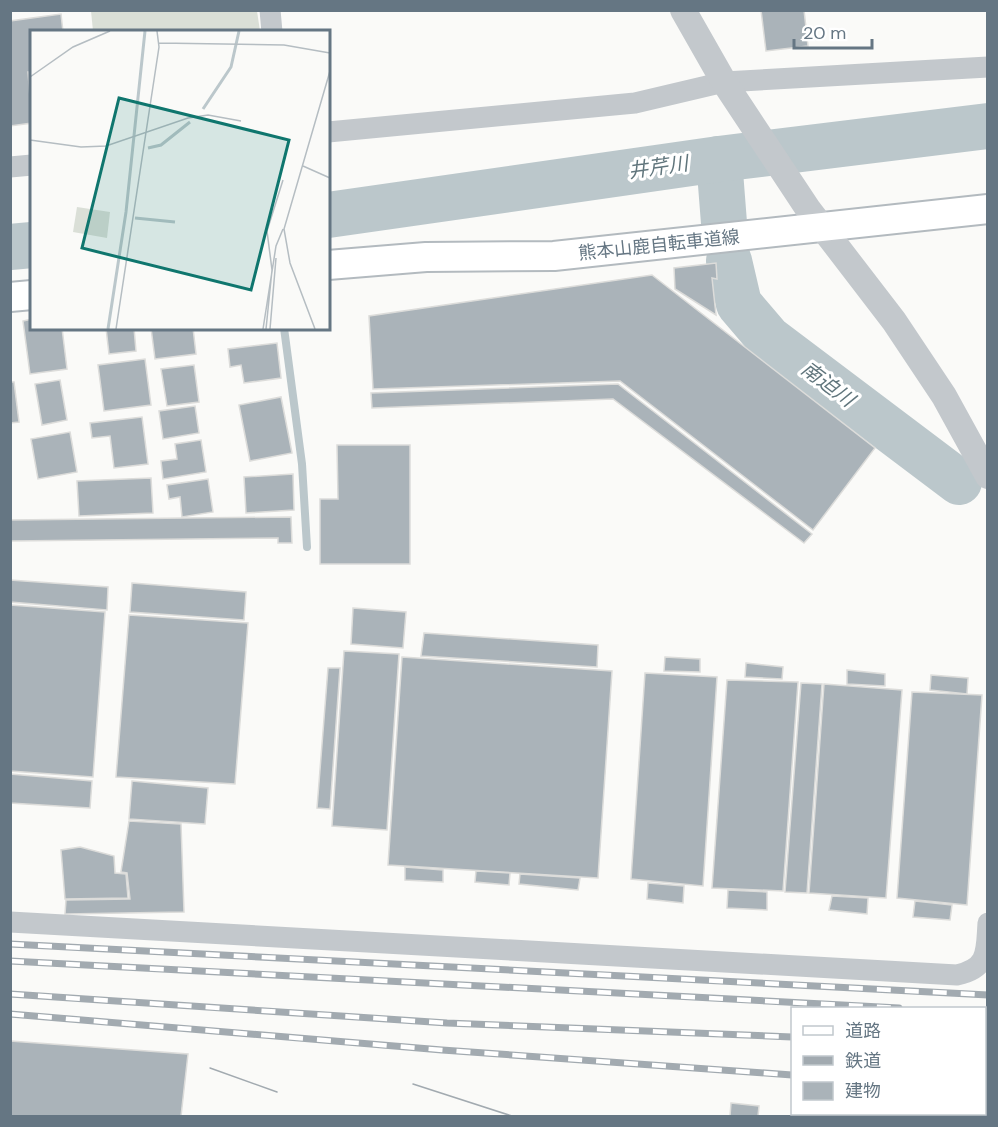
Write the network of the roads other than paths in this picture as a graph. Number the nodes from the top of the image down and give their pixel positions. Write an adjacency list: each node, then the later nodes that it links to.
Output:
1 (270, 10): 3 (street)
2 (683, 10): 5 (street)
3 (272, 30)
4 (987, 67): 5 (street)
5 (729, 88): 6 (street); 10 (street)
6 (330, 132)
7 (30, 165): 8 (street)
8 (10, 167)
9 (987, 209): 10 (main road, 熊本山鹿自転車道線)
10 (816, 218): 11 (main road, 熊本山鹿自転車道線); 14 (street)
11 (330, 265)
12 (30, 295): 13 (main road)
13 (10, 297)
14 (987, 476)
15 (10, 922): 16 (street)
16 (987, 923)

